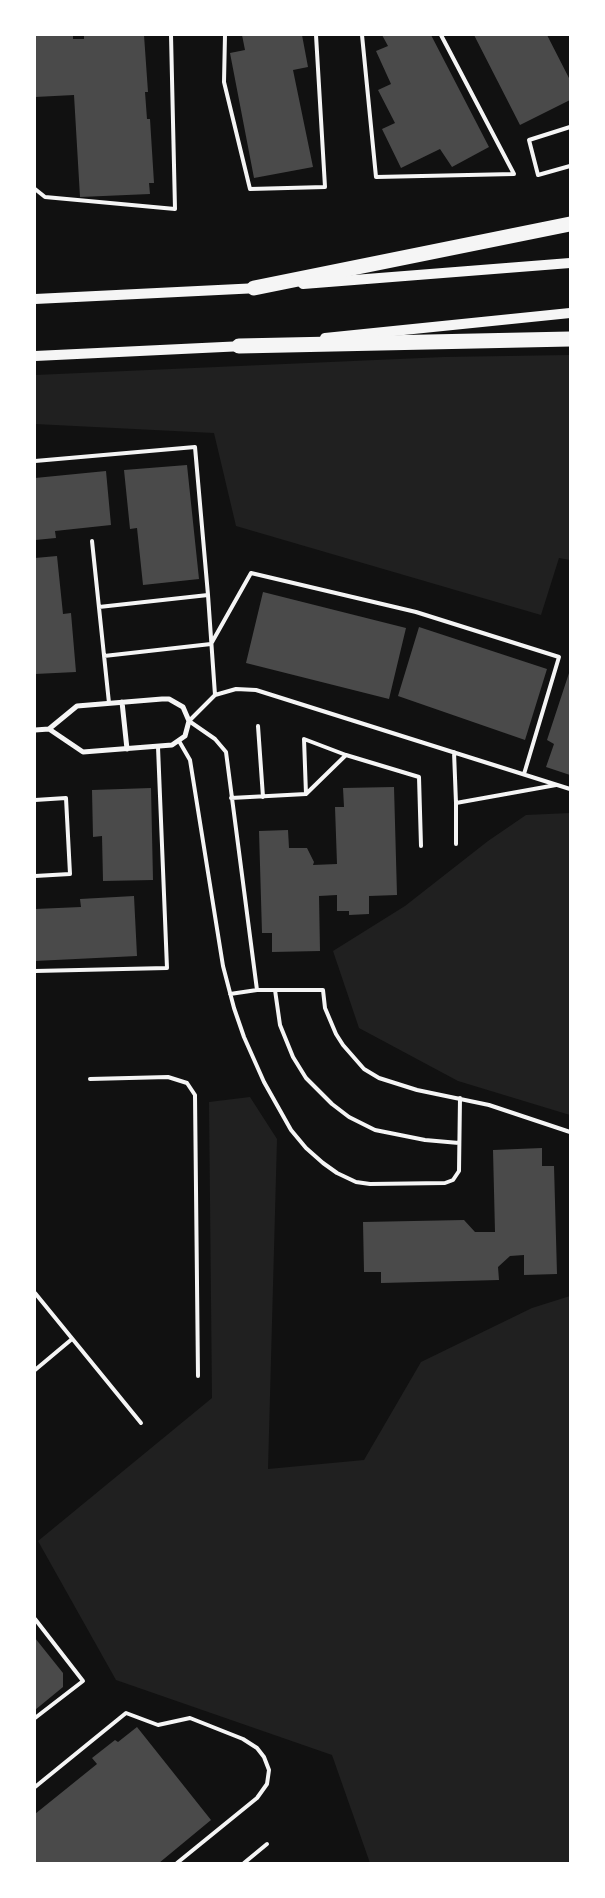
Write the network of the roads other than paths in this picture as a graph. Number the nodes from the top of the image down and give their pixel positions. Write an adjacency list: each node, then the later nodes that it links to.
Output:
1 (170, 35): 8 (lane)
2 (225, 35): 3 (lane)
3 (316, 35)
4 (362, 35): 5 (lane)
5 (441, 35)
6 (570, 127): 7 (lane)
7 (570, 166)
8 (35, 189)
9 (570, 224): 11 (highway)
10 (570, 263): 11 (main road)
11 (254, 288): 12 (main road)
12 (35, 298)
13 (570, 313): 15 (main road)
14 (570, 339): 15 (highway)
15 (239, 346): 16 (main road)
16 (35, 356)
17 (35, 460): 19 (lane)
18 (92, 541): 20 (lane)
19 (208, 595): 20 (lane); 21 (lane)
20 (99, 607): 22 (lane)
21 (211, 644): 22 (lane); 23 (lane); 35 (lane)
22 (104, 656): 25 (lane)
23 (215, 695): 26 (lane); 33 (lane)
24 (122, 702): 25 (street); 26 (street); 32 (street)
25 (109, 703): 28 (street)
26 (189, 721): 30 (street); 40 (lane)
27 (258, 726): 39 (lane)
28 (49, 729): 29 (street); 32 (street)
29 (35, 730)
30 (179, 742): 31 (street); 49 (lane)
31 (158, 747): 32 (street); 46 (lane)
32 (128, 749)
33 (454, 752): 35 (lane); 42 (lane)
34 (346, 755): 38 (lane); 38 (lane); 44 (lane)
35 (524, 774): 36 (lane)
36 (556, 784): 37 (lane); 42 (lane)
37 (570, 788)
38 (306, 794): 39 (lane)
39 (262, 797): 40 (lane)
40 (231, 798): 47 (lane)
41 (35, 800): 45 (lane)
42 (456, 804): 43 (lane)
43 (456, 844)
44 (422, 846)
45 (35, 876)
46 (35, 971)
47 (257, 990): 48 (lane); 49 (lane)
48 (275, 990): 51 (lane); 53 (lane)
49 (230, 994): 53 (lane)
50 (90, 1079): 57 (lane)
51 (460, 1098): 52 (lane); 53 (lane)
52 (570, 1132)
53 (459, 1143)
54 (35, 1292): 55 (lane)
55 (72, 1339): 56 (lane); 58 (lane)
56 (35, 1370)
57 (198, 1376)
58 (141, 1423)
59 (35, 1619): 60 (lane)
60 (35, 1718)
61 (35, 1787): 63 (lane)
62 (267, 1844): 64 (lane)
63 (177, 1863)
64 (244, 1863)

